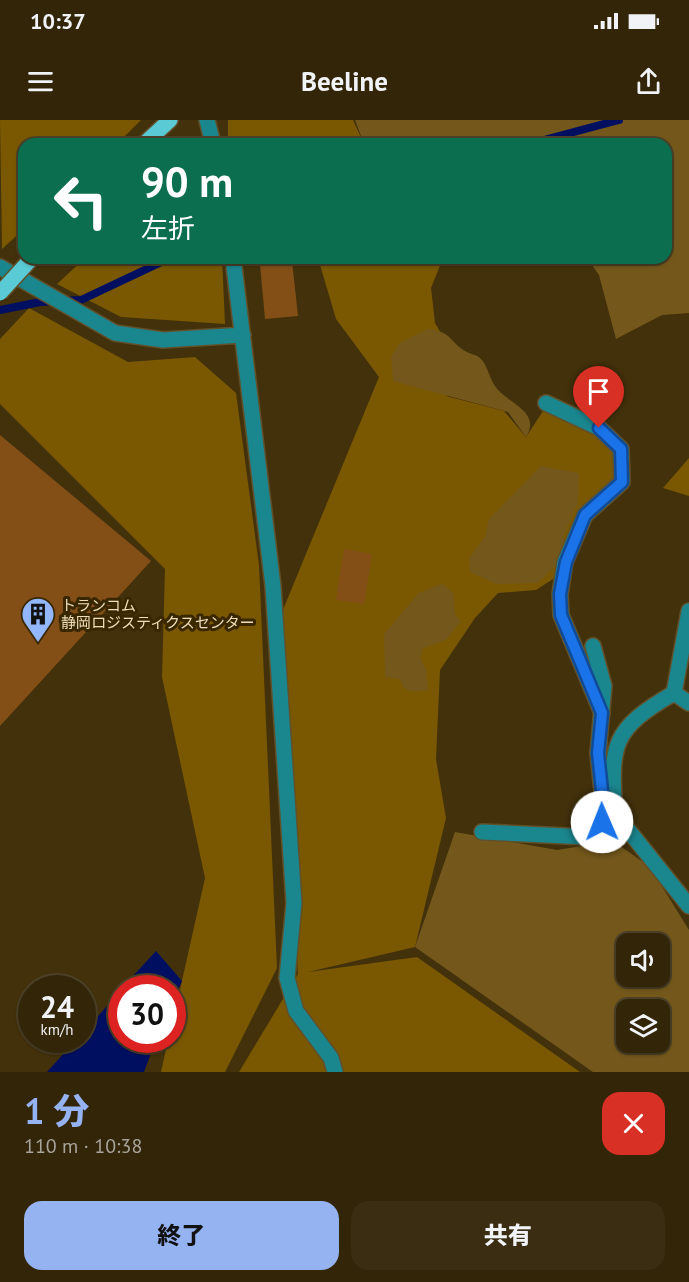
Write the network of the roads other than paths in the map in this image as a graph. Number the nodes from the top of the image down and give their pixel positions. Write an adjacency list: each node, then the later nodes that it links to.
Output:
1 (170, 120): 3 (main road)
2 (207, 120): 4 (street)
3 (150, 138)
4 (212, 138)
5 (27, 264): 8 (main road, bridge)
6 (234, 264): 9 (street)
7 (0, 267): 9 (street)
8 (0, 293)
9 (243, 335): 20 (street)
10 (546, 403): 15 (street)
11 (689, 610): 13 (street)
12 (593, 646): 15 (street)
13 (674, 693): 14 (street); 17 (street)
14 (689, 703)
15 (602, 713): 16 (street)
16 (603, 800): 17 (street); 18 (street)
17 (615, 814): 19 (street)
18 (482, 832)
19 (689, 906)
20 (335, 1072)

